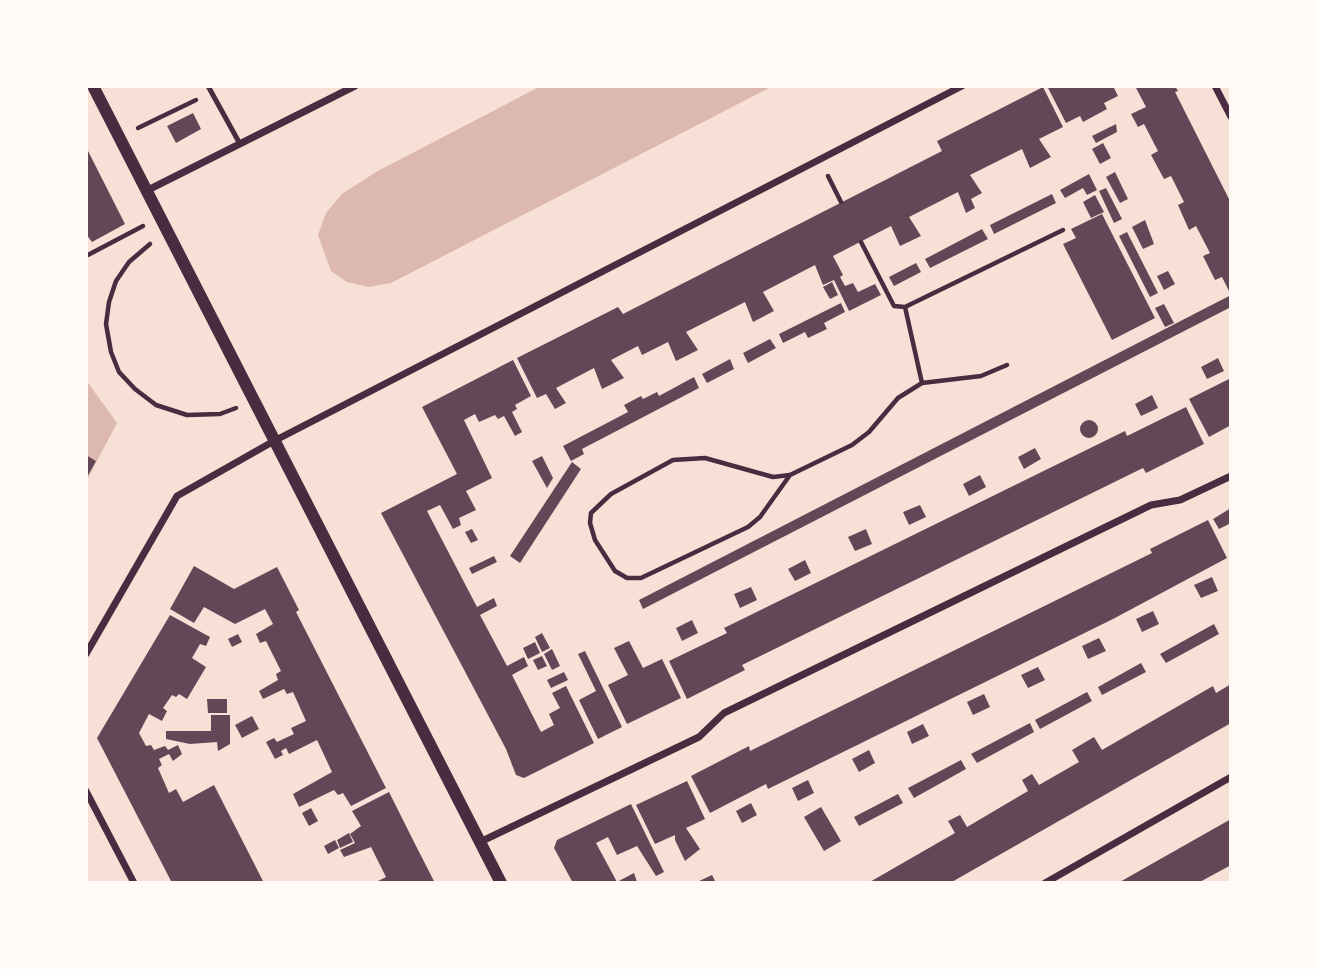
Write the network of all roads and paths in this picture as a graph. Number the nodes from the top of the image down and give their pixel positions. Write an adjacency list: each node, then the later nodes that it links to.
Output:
1 (93, 86): 8 (street)
2 (208, 86): 6 (lane)
3 (355, 86): 9 (street)
4 (962, 86): 10 (street)
5 (1215, 86): 7 (street)
6 (211, 93): 8 (path); 9 (lane)
7 (1231, 117)
8 (118, 138): 11 (street)
9 (240, 144): 11 (street)
10 (820, 159): 12 (path); 22 (street)
11 (146, 191): 13 (street)
12 (841, 202)
13 (159, 217): 15 (street); 17 (path)
14 (1063, 230): 18 (path)
15 (168, 234): 21 (street); 21 (path)
16 (861, 242): 18 (path)
17 (86, 256)
18 (905, 307): 20 (path)
19 (1007, 365): 20 (path)
20 (922, 383): 23 (path)
21 (253, 400): 22 (street)
22 (274, 442): 25 (street); 28 (street)
23 (790, 475): 23 (path)
24 (1231, 475): 28 (street)
25 (86, 654)
26 (1231, 777): 31 (street)
27 (86, 792): 29 (street)
28 (480, 842): 30 (street)
29 (134, 883)
30 (500, 883)
31 (1045, 883)

